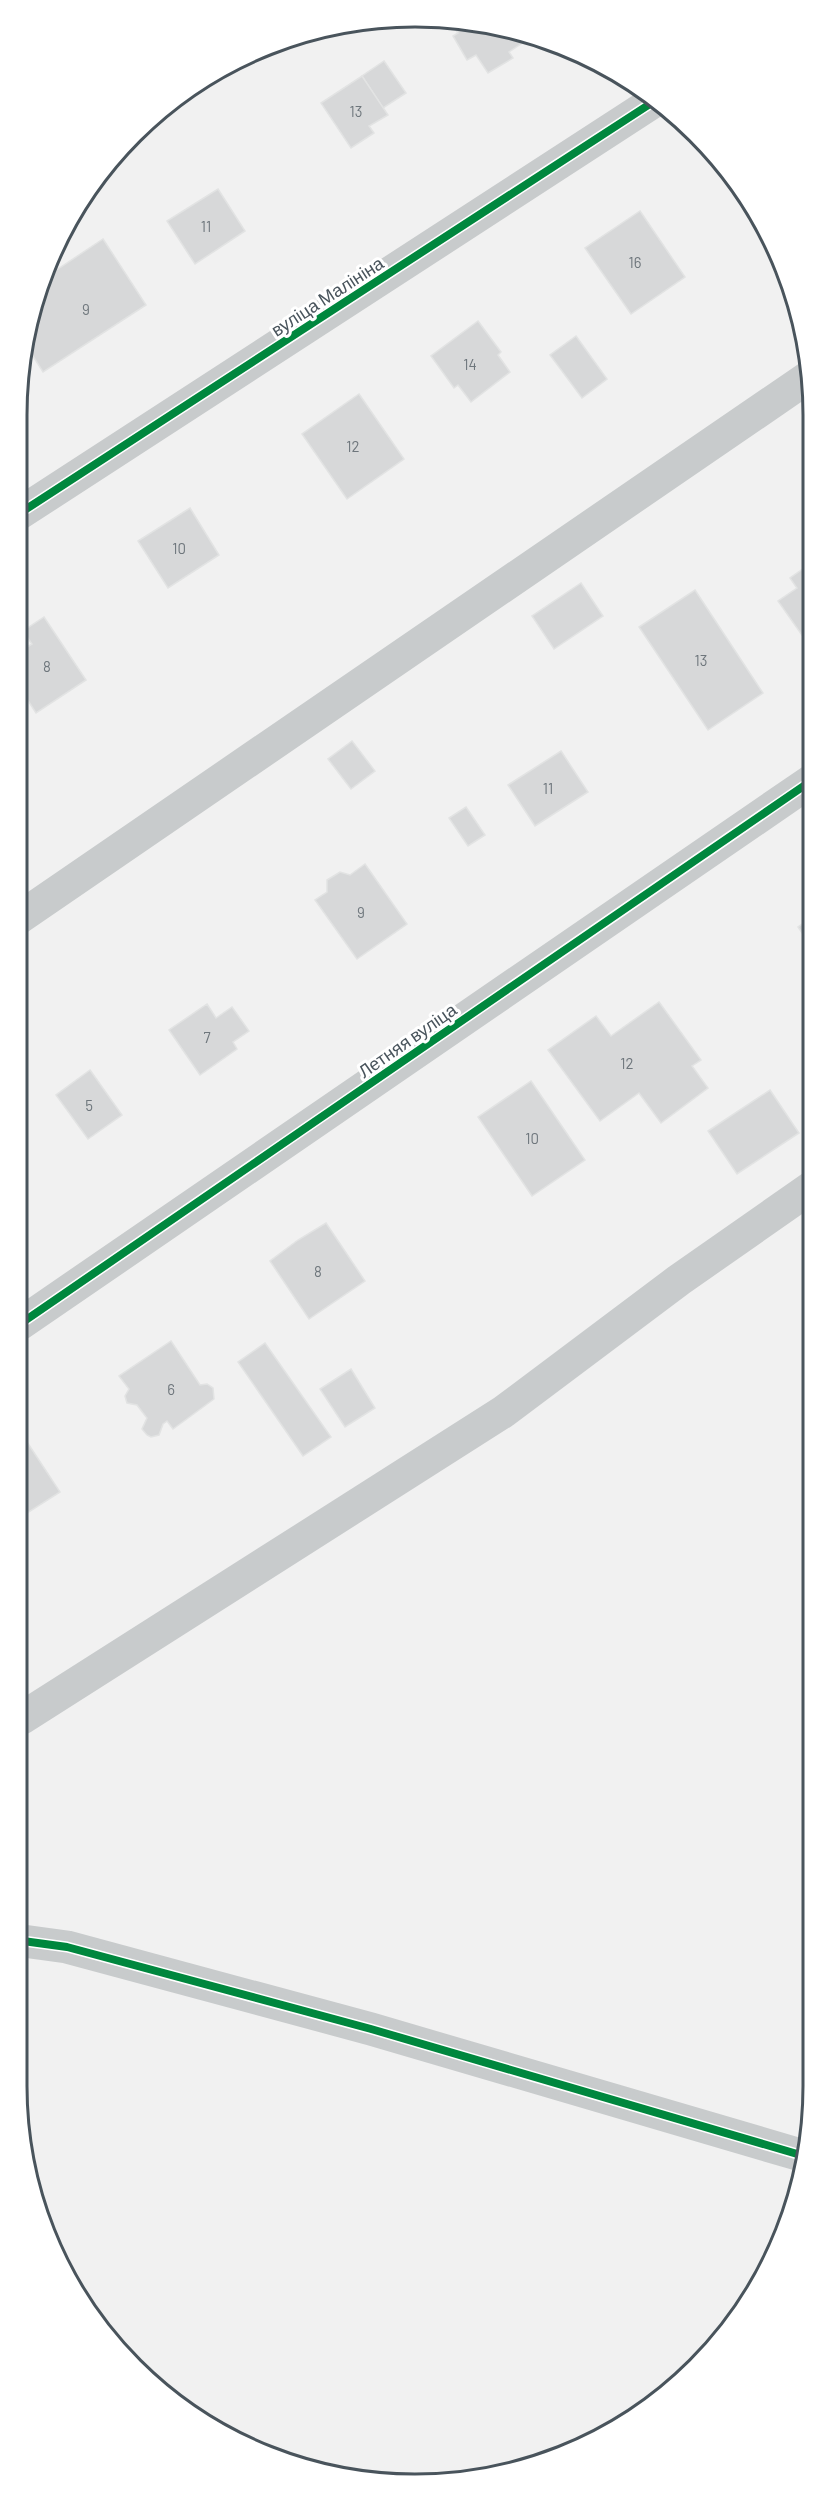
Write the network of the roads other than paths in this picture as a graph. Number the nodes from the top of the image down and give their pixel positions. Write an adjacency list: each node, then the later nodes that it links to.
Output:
1 (648, 105): 3 (street, вуліца Малініна)
2 (801, 382): 5 (street)
3 (27, 509)
4 (803, 786): 7 (street, Летняя вуліца)
5 (27, 913)
6 (803, 1193): 8 (street)
7 (27, 1319)
8 (27, 1715)
9 (27, 1942): 10 (street)
10 (797, 2154)

